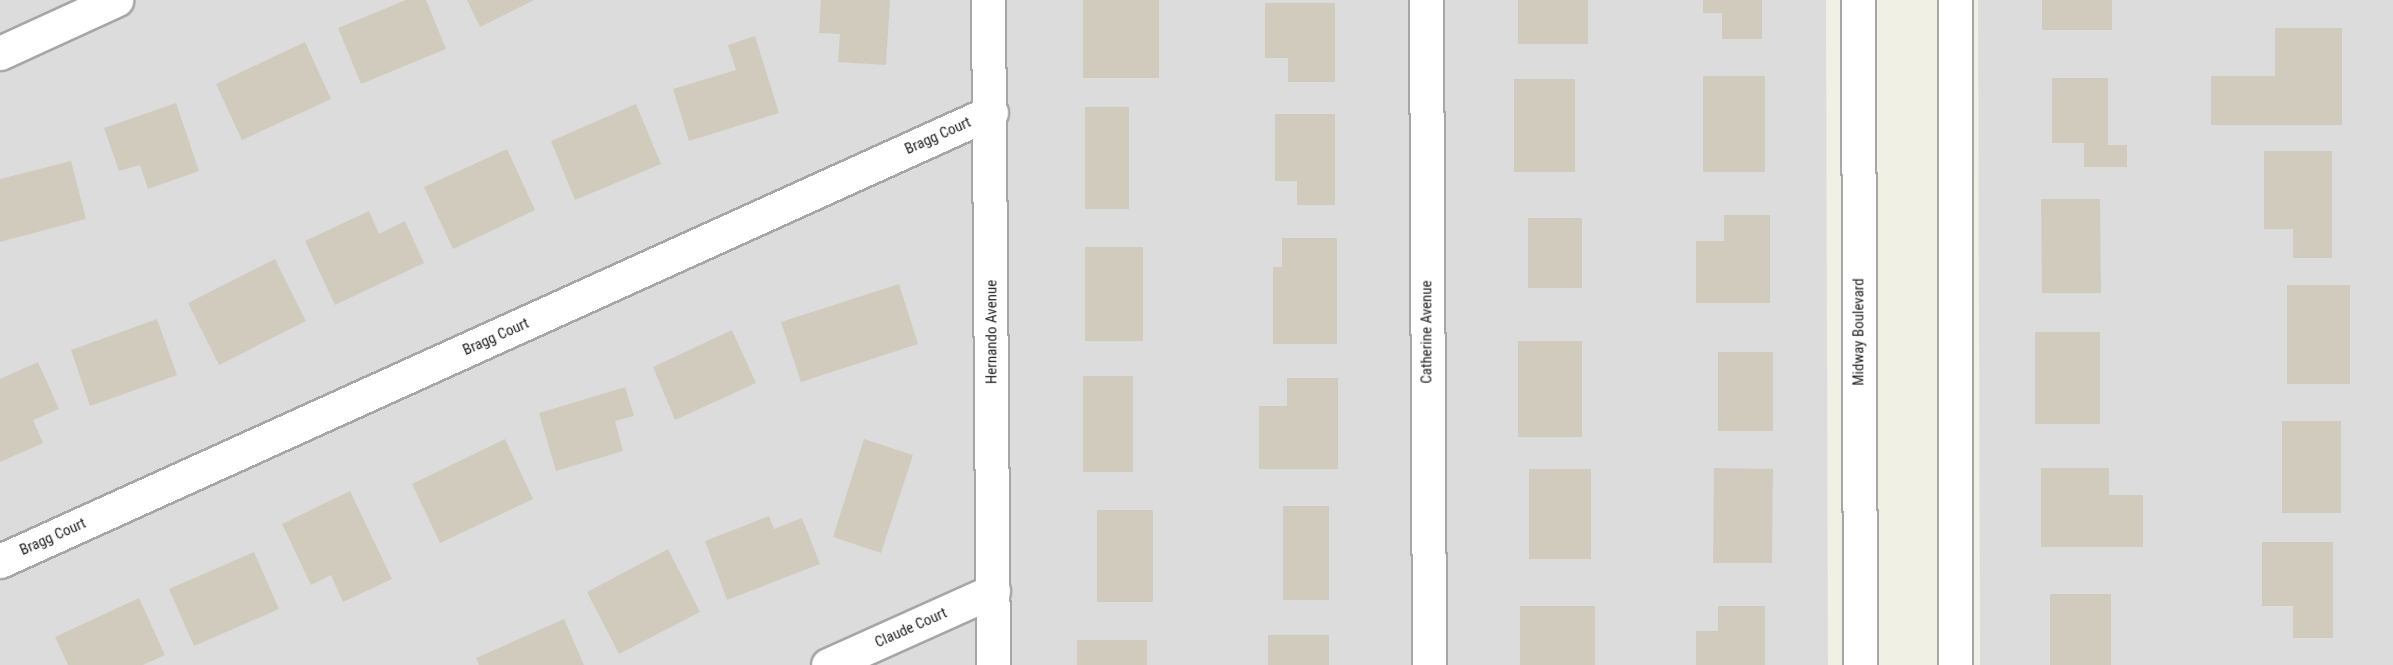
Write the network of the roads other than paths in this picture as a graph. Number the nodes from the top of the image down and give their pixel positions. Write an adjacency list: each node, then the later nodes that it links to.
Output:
1 (116, 0): 6 (street)
2 (988, 0): 7 (street, Hernando Avenue)
3 (1426, 0): 12 (street, Catherine Avenue)
4 (1858, 0): 13 (street, Midway Boulevard)
5 (1955, 0): 14 (street)
6 (0, 53)
7 (991, 112): 8 (street, Bragg Court); 9 (street, Hernando Avenue)
8 (0, 561)
9 (993, 591): 10 (street, Claude Court); 11 (street, Hernando Avenue)
10 (828, 665)
11 (993, 665)
12 (1429, 665)
13 (1860, 665)
14 (1955, 665)

